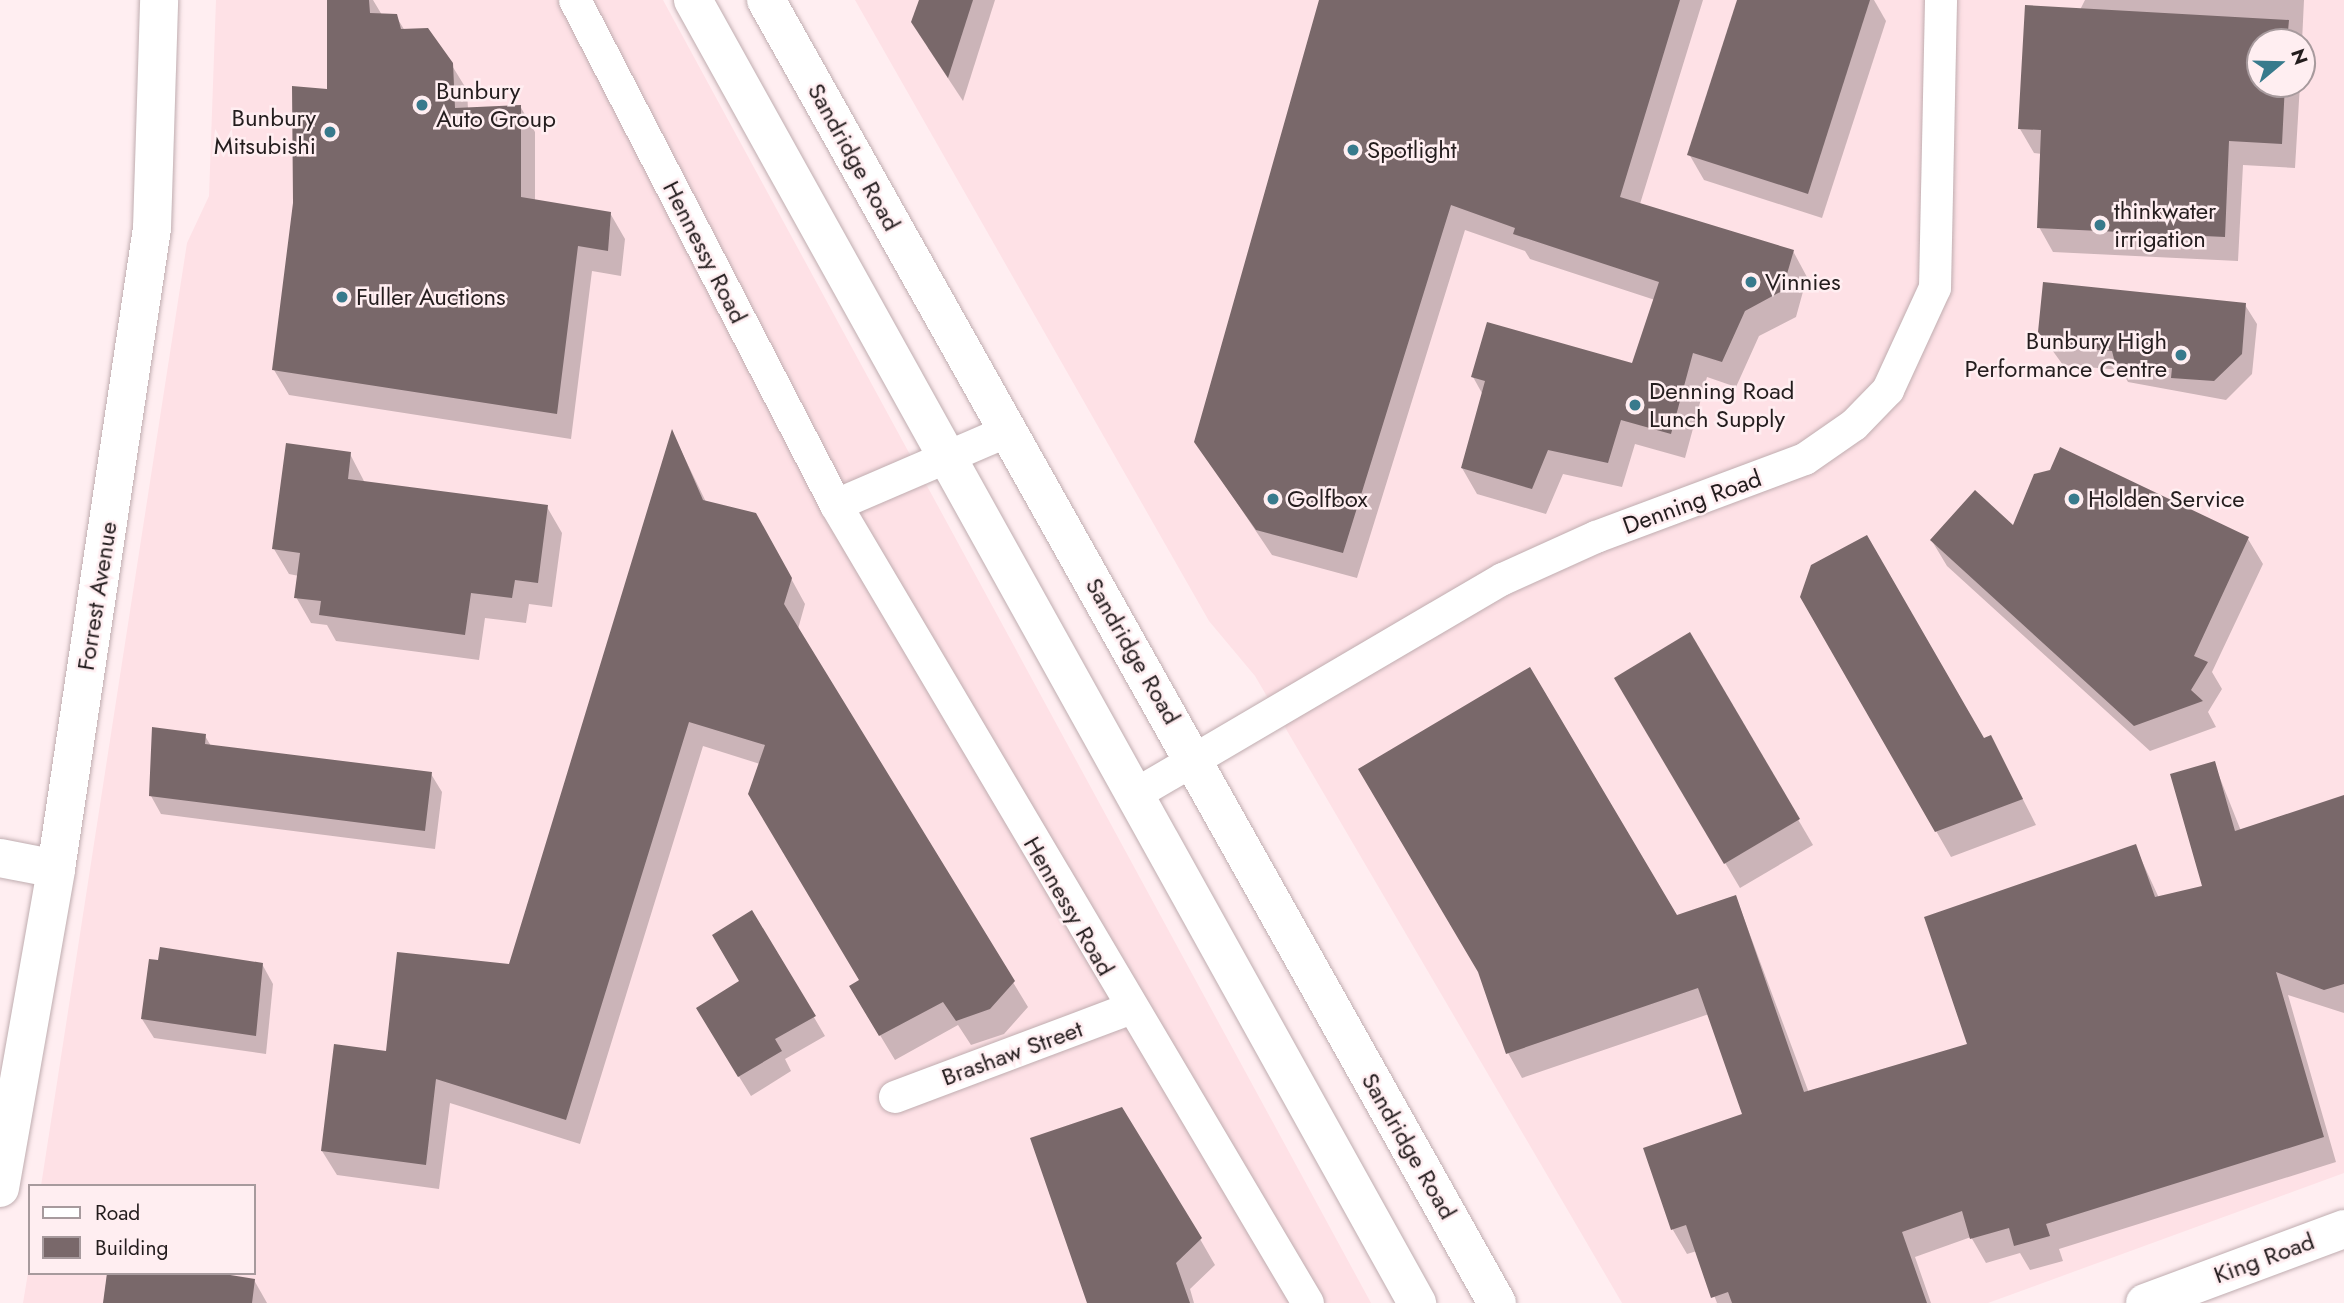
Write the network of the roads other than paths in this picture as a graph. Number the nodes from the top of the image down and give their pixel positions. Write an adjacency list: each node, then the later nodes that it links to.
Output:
1 (159, 0): 12 (main road, Forrest Avenue)
2 (575, 0): 8 (street, Hennessy Road)
3 (693, 0): 7 (main road)
4 (766, 0): 6 (main road, Sandridge Road)
5 (1941, 0): 9 (street, Denning Road)
6 (1008, 431): 7 (street); 9 (main road, Sandridge Road)
7 (947, 460): 8 (street); 10 (main road)
8 (836, 505): 13 (street, Hennessy Road)
9 (1195, 760): 10 (street, Denning Road); 19 (main road, Sandridge Road)
10 (1136, 794): 18 (main road)
11 (0, 858): 12 (main road)
12 (56, 869): 15 (main road, Forrest Avenue)
13 (1129, 1009): 14 (street, Brashaw Street); 17 (street, Hennessy Road)
14 (895, 1097)
15 (0, 1188)
16 (2344, 1229): 20 (main road, King Road)
17 (1308, 1303)
18 (1417, 1303)
19 (1497, 1303)
20 (2145, 1303)

